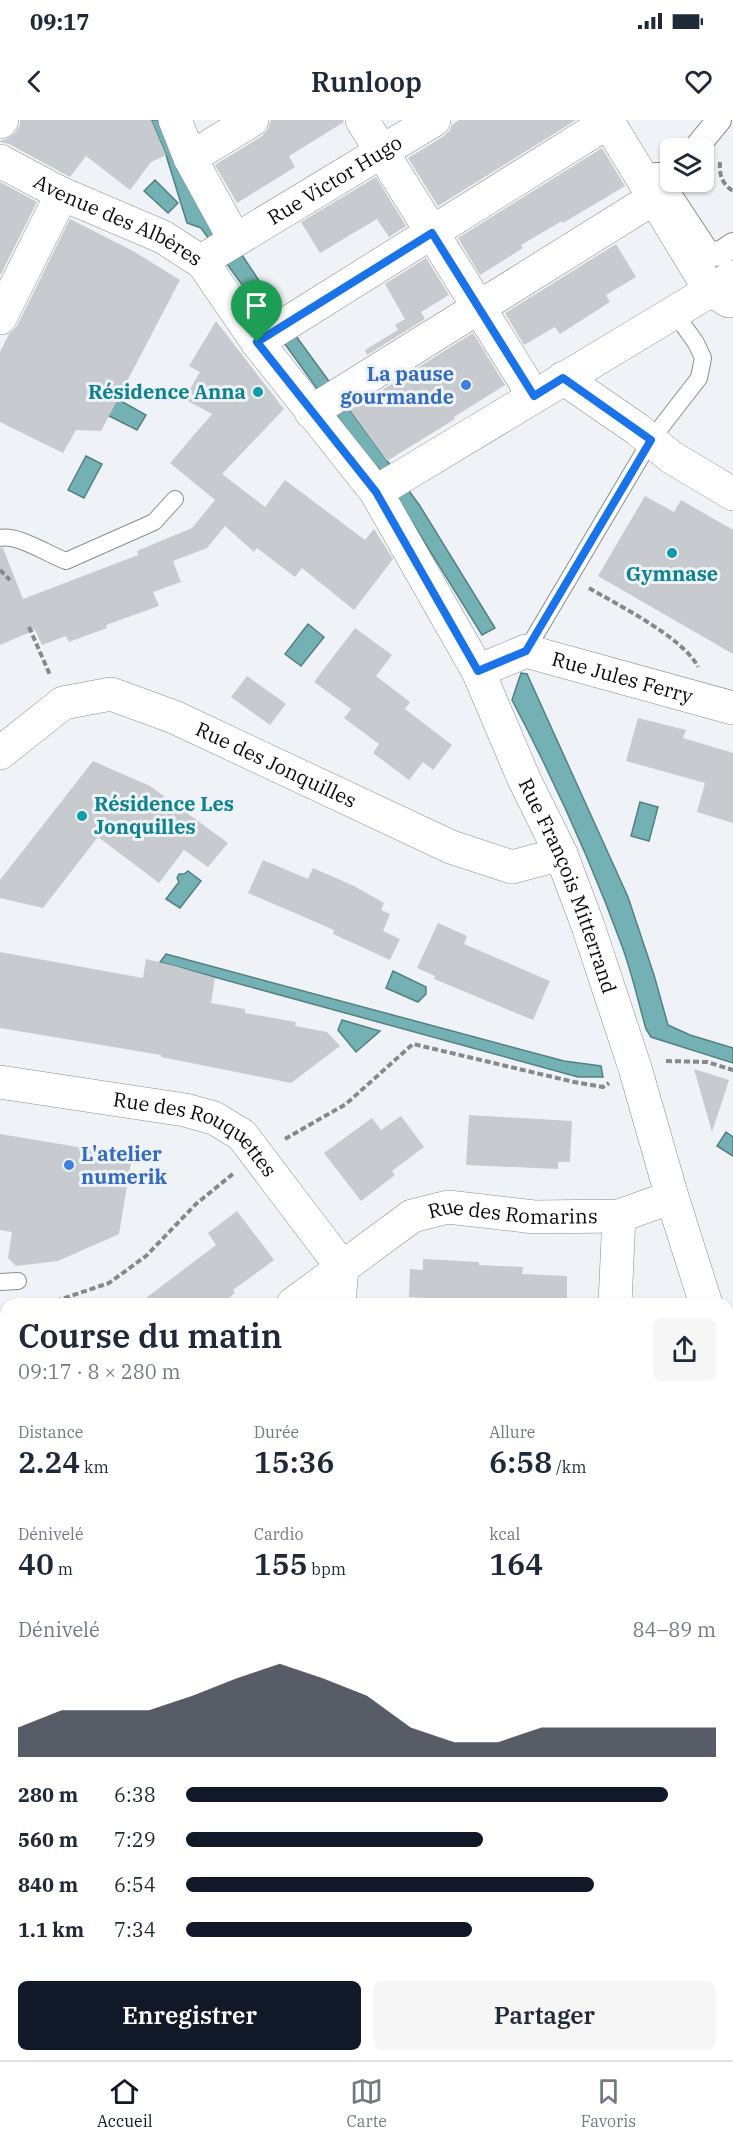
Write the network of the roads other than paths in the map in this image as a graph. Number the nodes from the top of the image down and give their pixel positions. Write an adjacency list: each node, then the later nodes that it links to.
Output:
1 (175, 120): 9 (street)
2 (252, 120): 9 (street)
3 (362, 120): 8 (street)
4 (435, 120): 8 (street, Rue Victor Hugo)
5 (719, 120): 7 (street)
6 (608, 121): 13 (street); 18 (street)
7 (704, 138)
8 (382, 153): 18 (street); 19 (street, Rue Victor Hugo)
9 (190, 158): 19 (street)
10 (0, 161): 17 (street, Avenue des Albères)
11 (660, 181): 12 (street)
12 (660, 182)
13 (660, 184)
14 (660, 187): 23 (street)
15 (666, 192): 22 (street)
16 (667, 192): 20 (street)
17 (62, 194): 21 (street, Avenue des Albères); 25 (street)
18 (432, 233): 23 (street); 26 (street)
19 (235, 240): 21 (street, Rue Victor Hugo)
20 (733, 245)
21 (203, 263): 26 (street, Avenue des Albères)
22 (725, 290): 24 (street)
23 (478, 307): 28 (street); 29 (street)
24 (674, 312): 27 (street); 30 (lane)
25 (0, 318)
26 (257, 342): 29 (street, Avenue des Albères)
27 (563, 378): 28 (street); 30 (street)
28 (534, 396): 31 (street)
29 (311, 412): 31 (street, Avenue des Albères)
30 (651, 440): 32 (street); 35 (lane)
31 (376, 492): 36 (street, Rue François Mitterrand)
32 (733, 494)
33 (175, 499): 34 (lane)
34 (0, 538)
35 (526, 651): 36 (street, Rue Jules Ferry); 37 (street, Rue Jules Ferry)
36 (478, 671): 39 (street, Rue François Mitterrand)
37 (733, 708)
38 (0, 753): 39 (street, Rue des Jonquilles)
39 (561, 854): 41 (street, Rue François Mitterrand)
40 (0, 1082): 43 (street, Rue des Rouquettes)
41 (672, 1197): 42 (street, Rue des Romarins); 49 (street, Rue François Mitterrand)
42 (619, 1216): 43 (street, Rue des Romarins); 48 (street)
43 (342, 1267): 46 (street, Rue des Romarins); 47 (street)
44 (18, 1281): 45 (lane)
45 (0, 1282)
46 (301, 1298)
47 (339, 1298)
48 (615, 1298)
49 (704, 1298)

